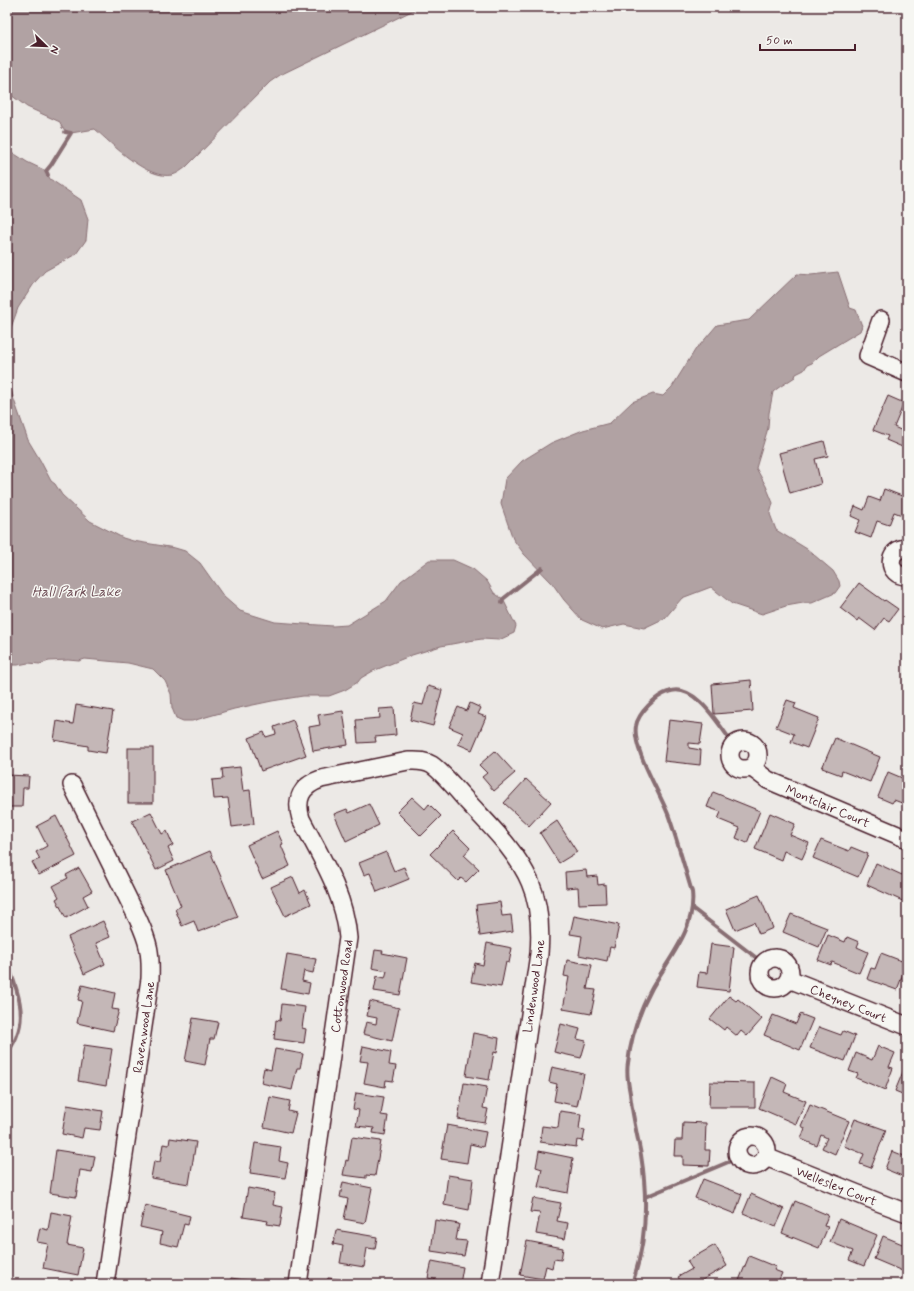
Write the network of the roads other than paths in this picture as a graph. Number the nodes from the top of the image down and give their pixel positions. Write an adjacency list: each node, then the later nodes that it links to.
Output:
1 (881, 320): 2 (street)
2 (907, 373)
3 (907, 548): 4 (street)
4 (907, 576)
5 (392, 764): 14 (street, Cottonwood Road); 15 (street, Lindenwood Lane)
6 (752, 768): 8 (street, Montclair Court)
7 (72, 785): 13 (street, Ravenwood Lane)
8 (907, 839)
9 (789, 979): 10 (street, Cheyney Court)
10 (907, 1026)
11 (766, 1157): 12 (street, Wellesley Court)
12 (907, 1213)
13 (105, 1284)
14 (298, 1284)
15 (490, 1284)

